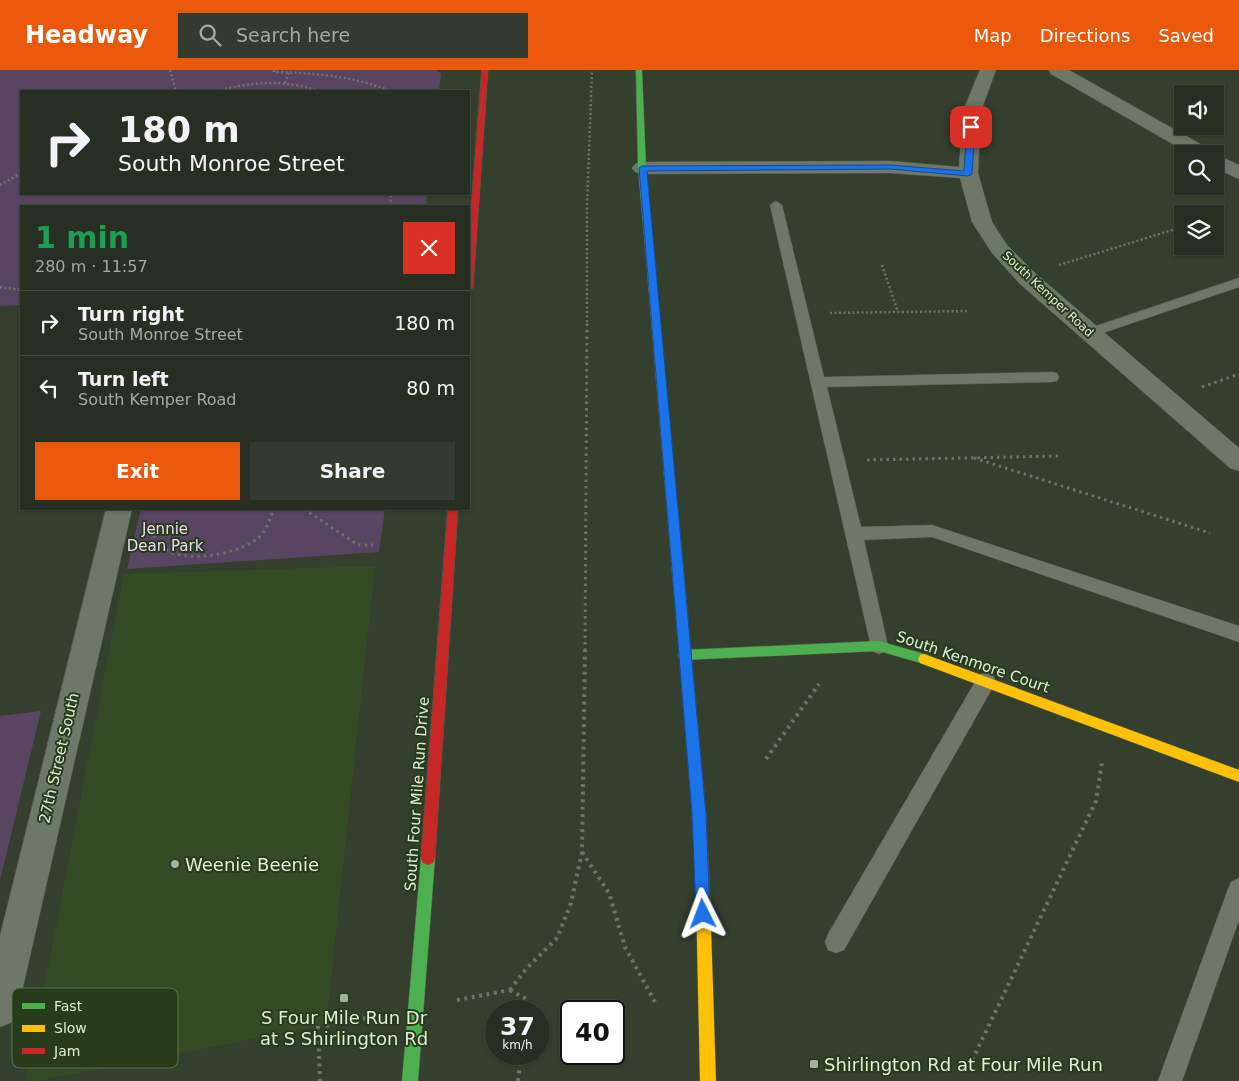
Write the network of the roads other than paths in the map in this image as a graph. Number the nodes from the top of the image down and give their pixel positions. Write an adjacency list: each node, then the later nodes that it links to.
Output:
1 (485, 70): 9 (street)
2 (639, 70): 6 (street)
3 (988, 70): 7 (street, South Kemper Road)
4 (1057, 70): 5 (street)
5 (1188, 145)
6 (642, 168): 7 (street); 20 (street)
7 (968, 174): 11 (street, South Kemper Road)
8 (776, 204): 13 (lane)
9 (470, 274)
10 (1239, 282): 11 (lane)
11 (1090, 333): 14 (street, South Kemper Road)
12 (1052, 377): 13 (lane)
13 (817, 382): 17 (lane)
14 (1239, 462)
15 (119, 510): 25 (street, 27th Street South)
16 (452, 510): 26 (street, South Four Mile Run Drive)
17 (854, 534): 18 (lane); 19 (lane)
18 (1239, 634)
19 (879, 646): 20 (street, South Kenmore Court); 21 (street, South Kenmore Court)
20 (684, 655): 27 (street)
21 (986, 681): 22 (street, South Kenmore Court); 24 (lane)
22 (1239, 776)
23 (1239, 889): 28 (lane)
24 (836, 942)
25 (0, 1008)
26 (410, 1081)
27 (708, 1081)
28 (1170, 1081)

